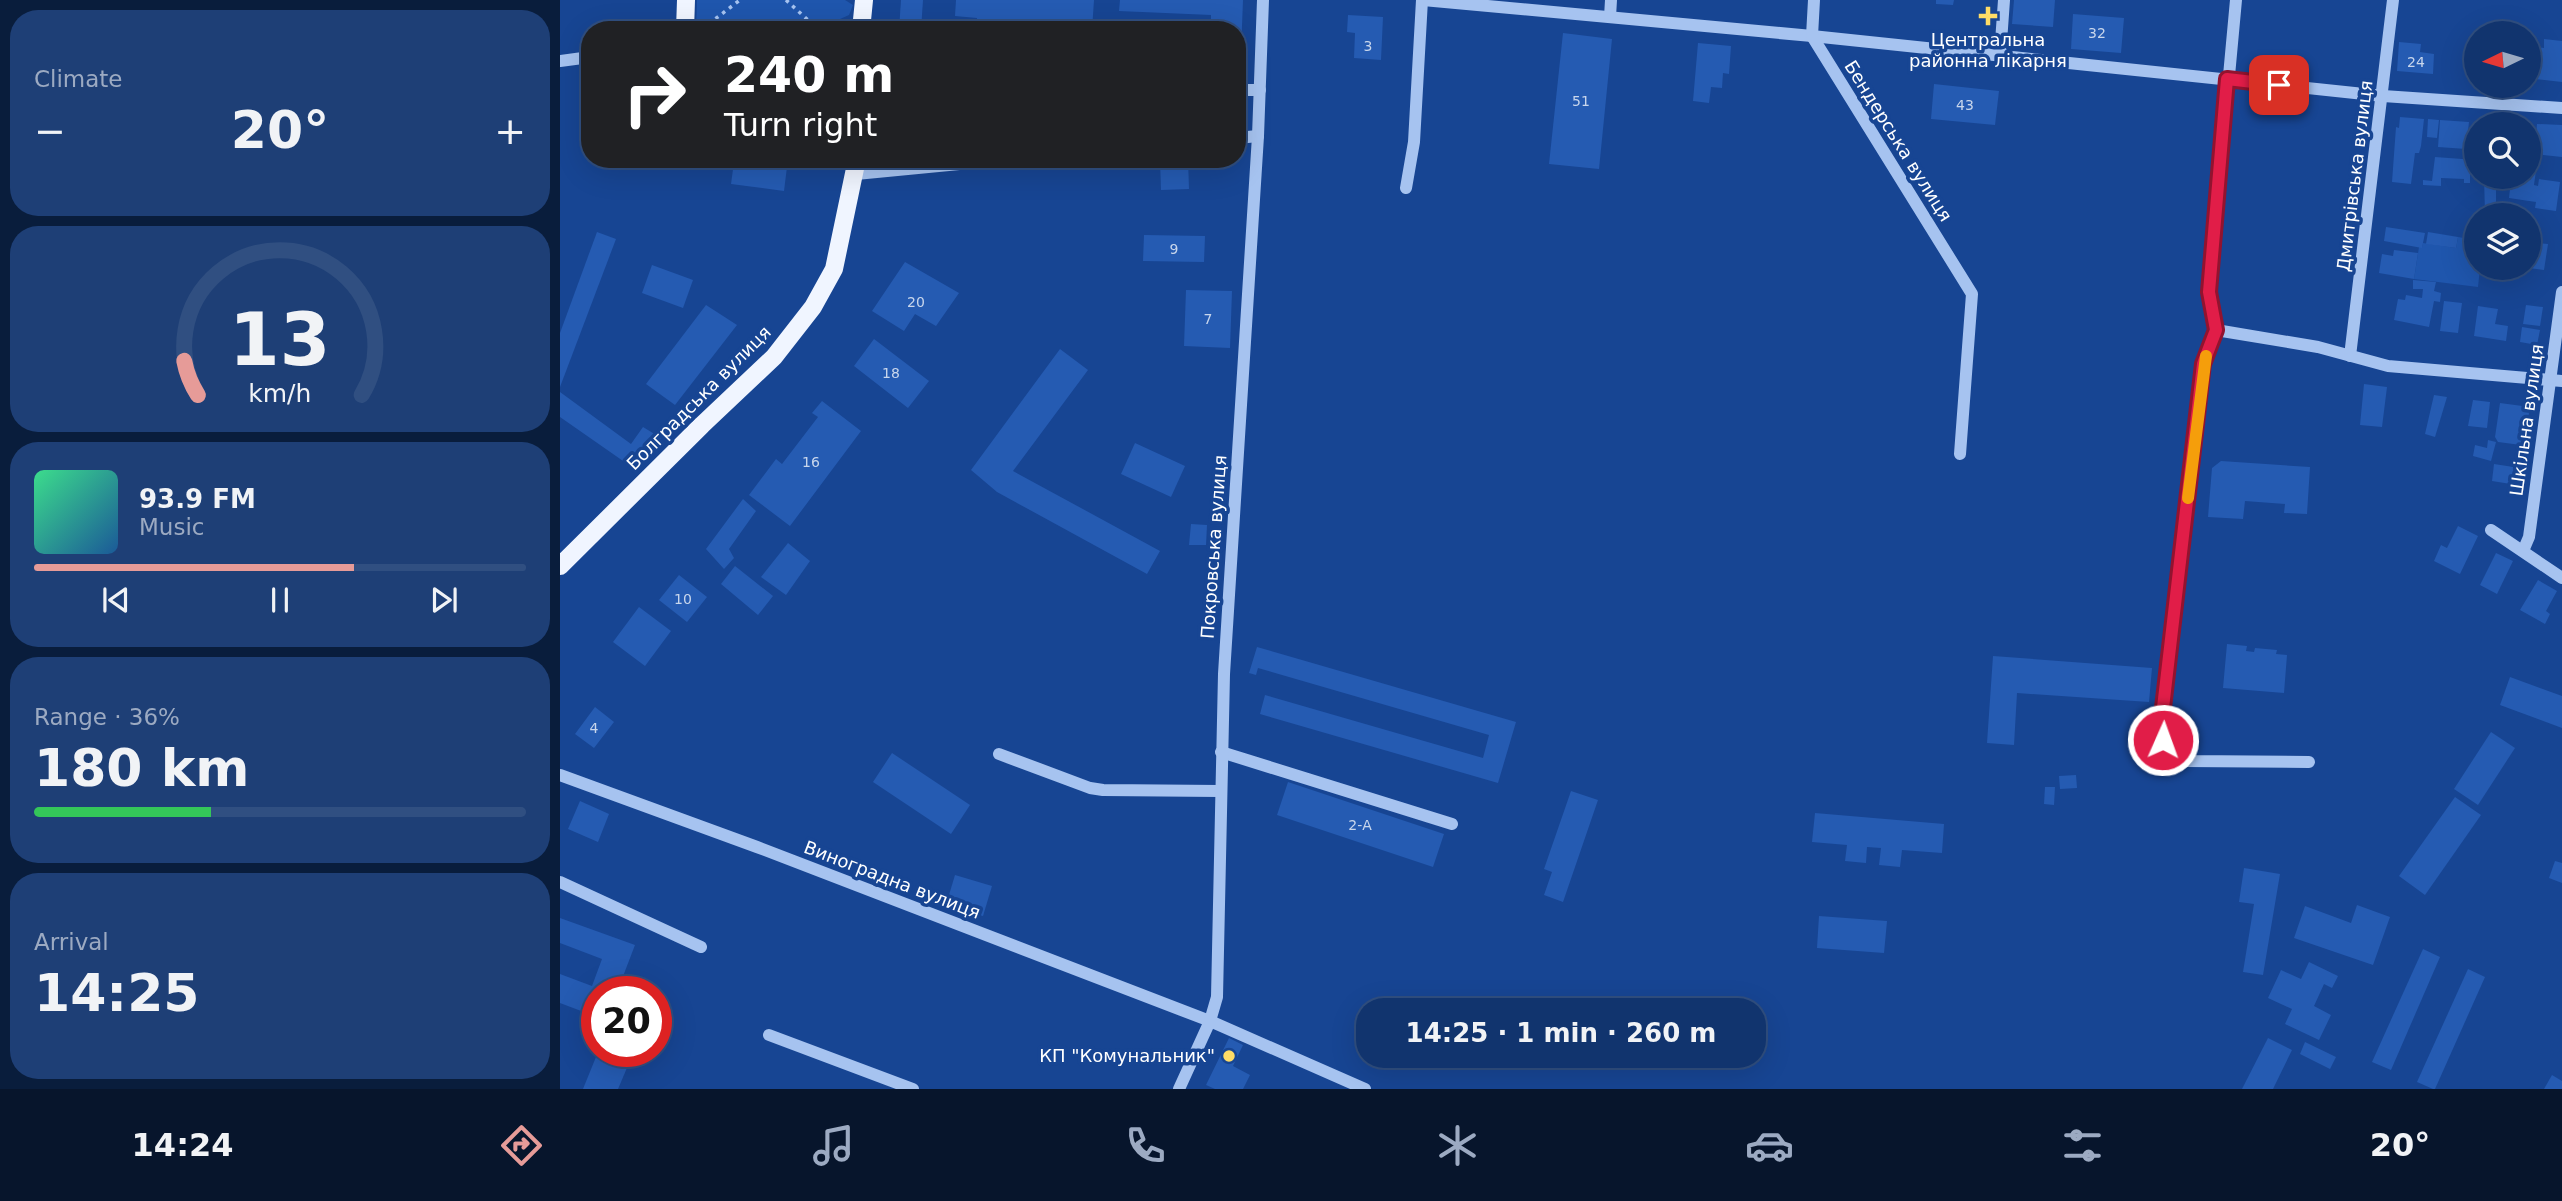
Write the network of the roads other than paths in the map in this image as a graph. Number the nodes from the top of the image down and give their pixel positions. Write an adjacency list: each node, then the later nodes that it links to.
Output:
1 (686, 0): 11 (main road)
2 (864, 0): 12 (main road)
3 (1263, 0): 19 (street, Покровська вулиця)
4 (1422, 0): 10 (street); 25 (street)
5 (1611, 0): 10 (street)
6 (1814, 0): 13 (street)
7 (2004, 0): 14 (street)
8 (2236, 0): 17 (street)
9 (2393, 0): 20 (street, Дмитрівська вулиця)
10 (1610, 17): 13 (street)
11 (685, 21)
12 (863, 21)
13 (1812, 36): 14 (street); 30 (street, Бендерська вулиця)
14 (2000, 56): 17 (street)
15 (581, 58): 16 (street)
16 (560, 61)
17 (2227, 79): 20 (street); 27 (street)
18 (1246, 90): 19 (street)
19 (1260, 90): 22 (street, Покровська вулиця)
20 (2383, 96): 21 (street); 28 (street, Дмитрівська вулиця)
21 (2562, 108)
22 (1258, 136): 23 (street); 35 (street, Покровська вулиця)
23 (1246, 137)
24 (857, 168): 33 (main road, Болградська вулиця)
25 (1406, 188)
26 (2562, 292): 29 (street, Шкільна вулиця)
27 (2216, 330): 28 (street); 37 (street)
28 (2350, 356): 29 (street)
29 (2556, 380): 32 (street, Шкільна вулиця)
30 (1960, 454)
31 (2491, 530): 32 (street)
32 (2523, 551): 34 (street)
33 (560, 566)
34 (2562, 578)
35 (1221, 752): 39 (street, Покровська вулиця); 40 (street)
36 (999, 754): 39 (street)
37 (2309, 762)
38 (560, 775): 43 (street, Виноградна вулиця)
39 (1220, 791): 43 (street, Покровська вулиця)
40 (1452, 824)
41 (560, 882): 42 (street)
42 (701, 947)
43 (1210, 1021): 46 (street, Покровська вулиця); 47 (street, Виноградна вулиця)
44 (769, 1035): 45 (street)
45 (913, 1089)
46 (1179, 1089)
47 (1365, 1089)

